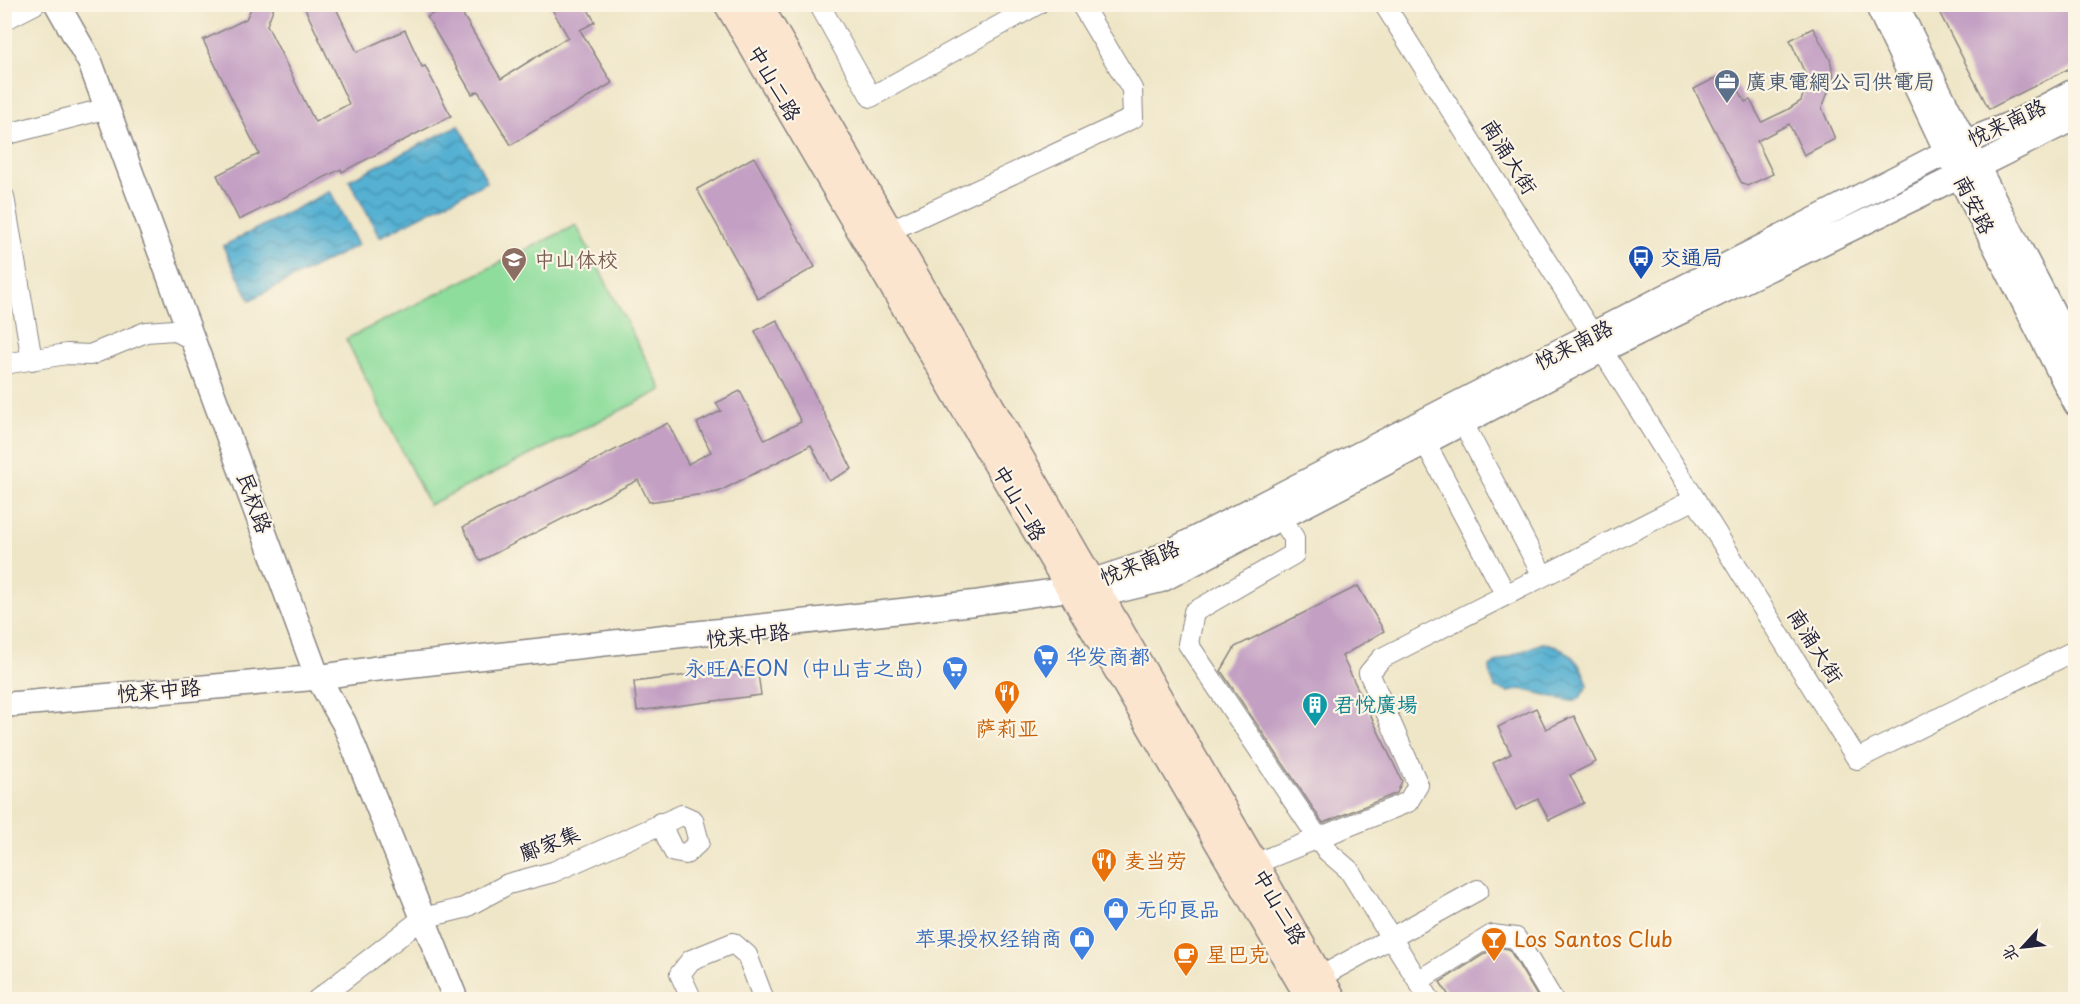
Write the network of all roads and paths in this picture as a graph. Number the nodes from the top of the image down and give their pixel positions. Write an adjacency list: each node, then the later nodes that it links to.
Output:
1 (35, 4): 11 (street)
2 (57, 4): 13 (street, 民权路)
3 (728, 4): 31 (main road, 中山二路)
4 (758, 4): 19 (main road, 中山二路)
5 (819, 4): 6 (street)
6 (1038, 4)
7 (1384, 4): 21 (street, 南涌大街)
8 (1877, 4): 16 (street, 南安路)
9 (1896, 4): 16 (street, 南安路)
10 (1090, 8): 19 (street)
11 (4, 20)
12 (2076, 90): 16 (street, 悦来南路)
13 (108, 108): 15 (street); 20 (street, 民权路)
14 (2076, 117): 17 (street, 悦来南路)
15 (4, 135)
16 (1957, 147): 17 (street, 南安路); 21 (street, 悦来南路)
17 (1968, 170): 21 (street, 悦来南路); 22 (street, 南安路); 25 (street, 南安路)
18 (4, 197): 23 (street)
19 (889, 231): 31 (main road, 中山二路)
20 (195, 341): 23 (street); 34 (street, 民权路)
21 (1598, 343): 26 (street, 悦来南路); 28 (street, 南涌大街); 31 (street, 悦来南路)
22 (2076, 356)
23 (32, 360): 24 (street)
24 (4, 364)
25 (2076, 404)
26 (1463, 423): 27 (street, 悦来南路); 30 (street)
27 (1425, 442): 29 (street, 悦来南路); 32 (street)
28 (1695, 499): 30 (street); 33 (street, 南涌大街)
29 (1281, 518): 31 (street, 悦来南路); 37 (street)
30 (1543, 576): 32 (street)
31 (1084, 592): 34 (street, 悦来中路); 38 (main road, 中山二路); 43 (main road, 中山二路)
32 (1506, 595): 37 (street)
33 (2076, 650)
34 (317, 679): 35 (street, 悦来中路); 40 (street, 民权路)
35 (4, 705)
36 (660, 823): 36 (street, 鄺家集); 40 (street, 鄺家集)
37 (1318, 838): 38 (street); 41 (street)
38 (1254, 864): 43 (main road, 中山二路)
39 (1478, 890): 41 (street)
40 (423, 918): 44 (street); 45 (street, 民权路)
41 (1391, 938): 42 (street); 43 (street)
42 (1418, 981): 48 (street); 49 (street)
43 (1321, 992)
44 (316, 999)
45 (456, 999)
46 (692, 999): 47 (street)
47 (764, 999)
48 (1430, 999)
49 (1553, 999)

